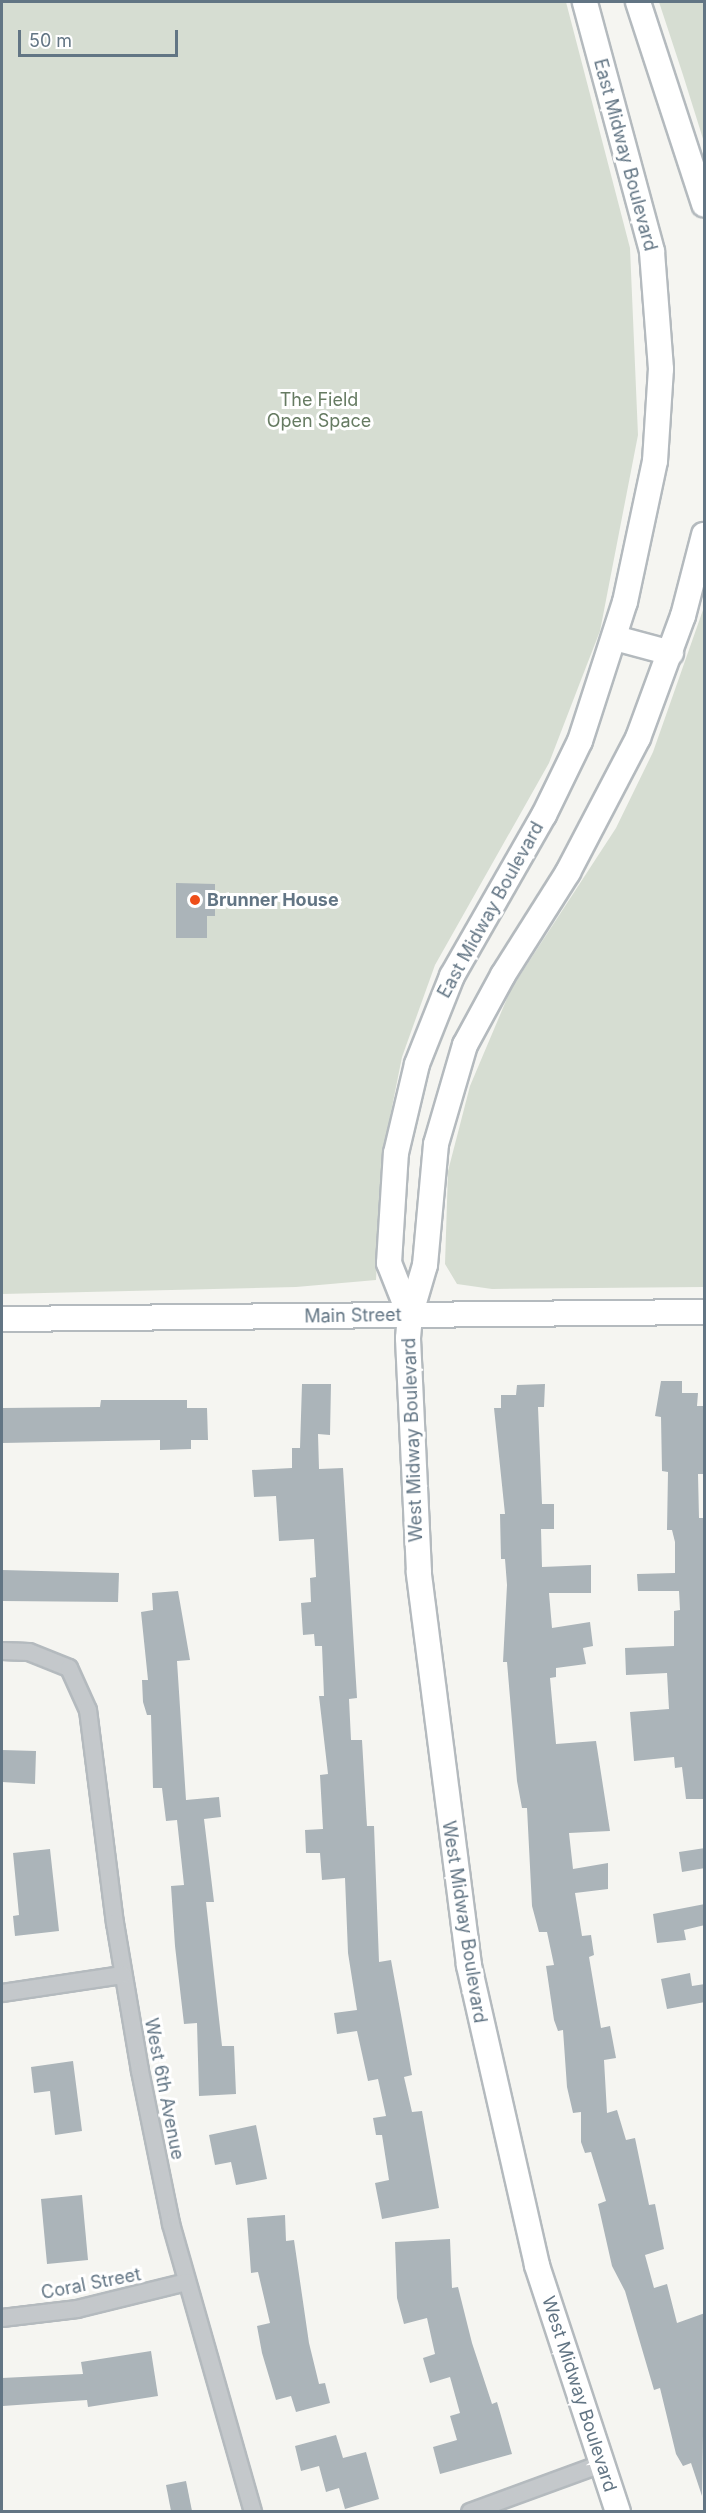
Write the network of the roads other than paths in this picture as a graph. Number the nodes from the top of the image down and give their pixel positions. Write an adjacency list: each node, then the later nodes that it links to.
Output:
1 (585, 2): 5 (main road, East Midway Boulevard)
2 (638, 2): 3 (main road)
3 (705, 204)
4 (705, 535): 6 (main road)
5 (615, 638): 6 (main road); 8 (main road, East Midway Boulevard)
6 (671, 652): 8 (main road)
7 (705, 1312): 8 (main road, Main Street)
8 (410, 1316): 9 (main road, Main Street); 15 (main road, West Midway Boulevard)
9 (2, 1319)
10 (2, 1651): 11 (street, West 6th Avenue)
11 (123, 1975): 12 (street); 13 (street, West 6th Avenue)
12 (2, 1992)
13 (187, 2282): 14 (street, Coral Street); 16 (street, West 6th Avenue)
14 (2, 2318)
15 (601, 2464): 17 (street); 18 (main road, West Midway Boulevard)
16 (253, 2511)
17 (470, 2511)
18 (618, 2511)

